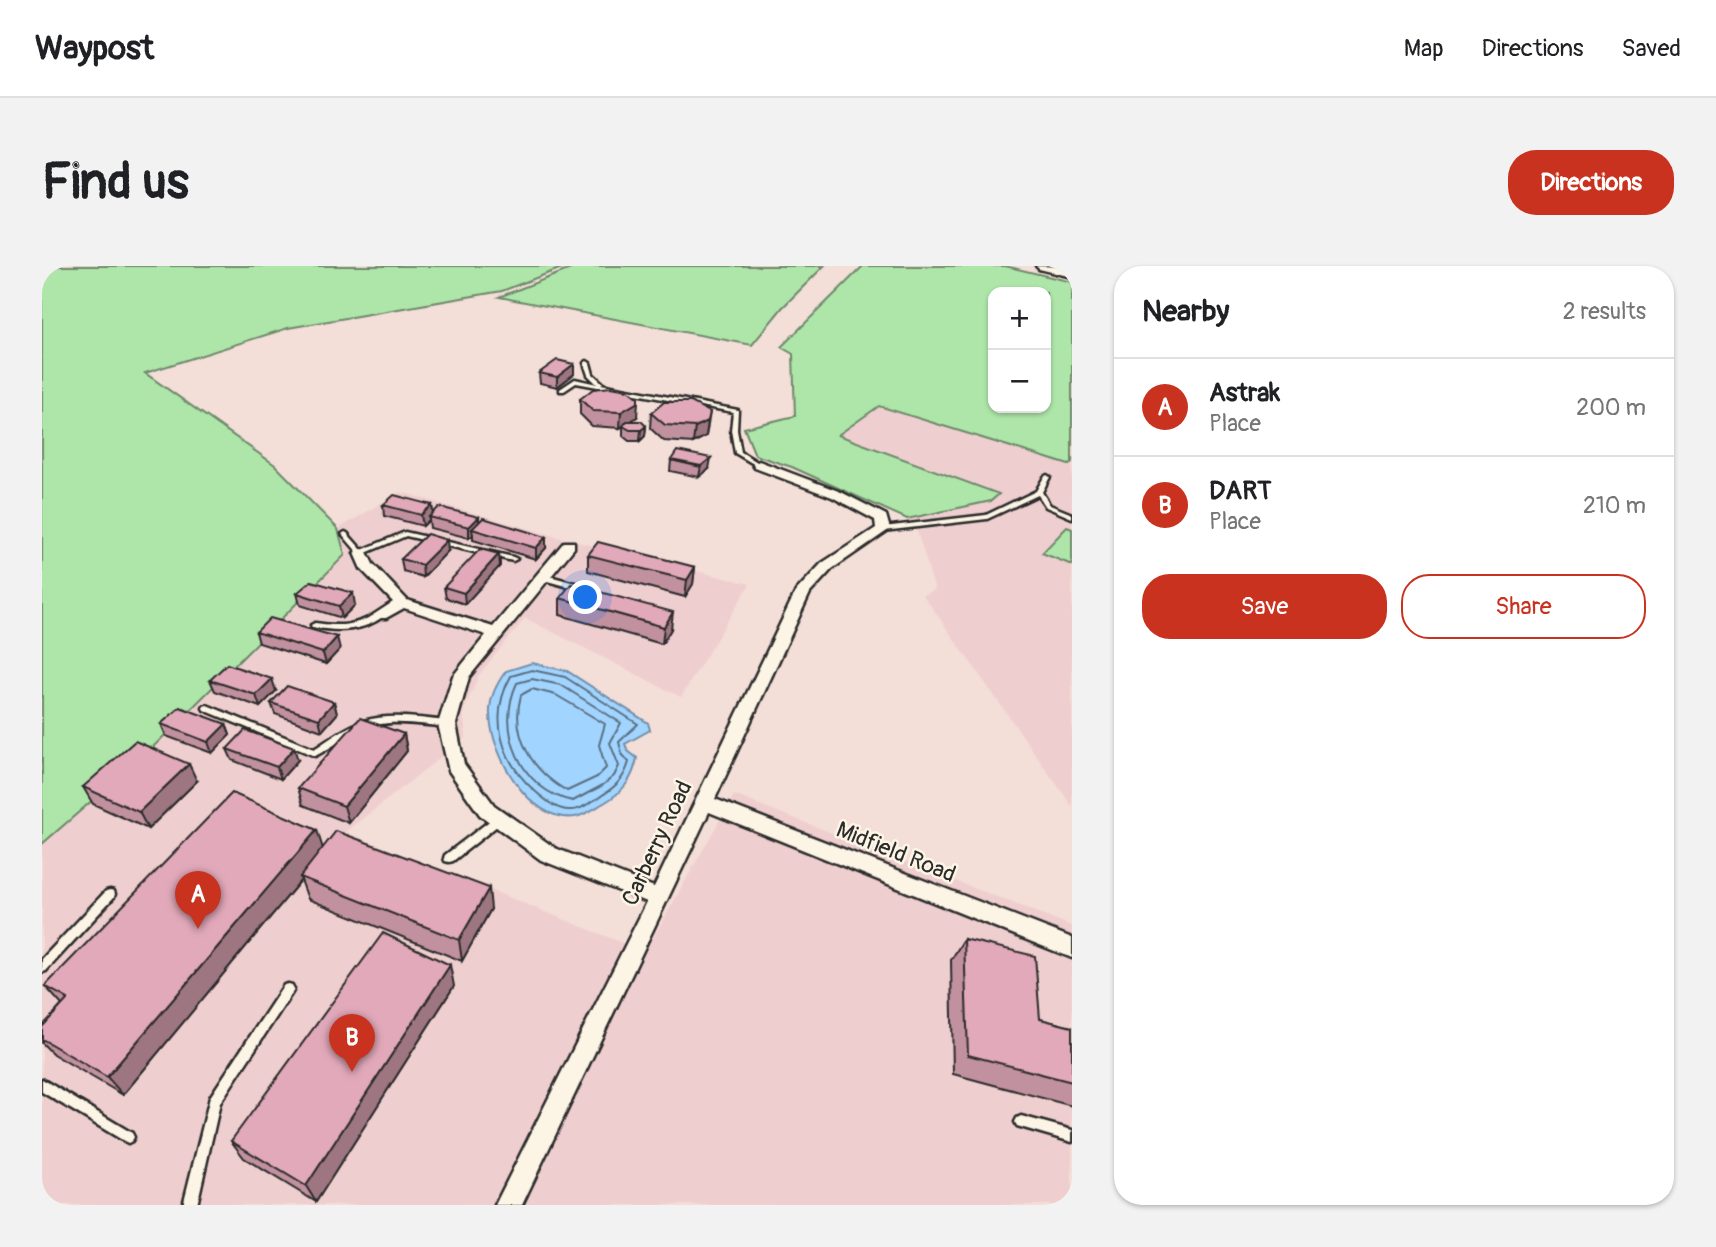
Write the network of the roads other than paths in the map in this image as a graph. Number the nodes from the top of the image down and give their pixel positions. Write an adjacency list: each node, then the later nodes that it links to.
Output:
1 (1044, 266): 2 (highway)
2 (1072, 272)
3 (587, 363): 4 (lane)
4 (602, 384): 5 (lane); 6 (lane)
5 (562, 390)
6 (759, 465): 10 (street)
7 (1047, 477): 8 (lane)
8 (1039, 492): 9 (lane); 10 (lane)
9 (1072, 516)
10 (883, 529): 23 (street, Carberry Road)
11 (345, 534): 13 (lane)
12 (569, 545): 15 (street)
13 (360, 552): 14 (lane); 17 (street)
14 (513, 559)
15 (543, 577): 16 (lane); 20 (street)
16 (595, 592)
17 (402, 603): 18 (street); 20 (street)
18 (381, 615): 19 (lane)
19 (315, 625)
20 (496, 633): 22 (street)
21 (207, 708): 22 (lane)
22 (447, 724): 24 (street)
23 (703, 802): 27 (street, Carberry Road); 28 (street, Midfield Road)
24 (499, 819): 25 (lane); 27 (street)
25 (449, 858)
26 (110, 894): 29 (lane)
27 (659, 898): 36 (street, Carberry Road)
28 (1072, 948)
29 (42, 967)
30 (288, 989): 35 (lane)
31 (42, 1085): 34 (lane)
32 (1021, 1122): 33 (lane)
33 (1072, 1136)
34 (128, 1137)
35 (190, 1205)
36 (508, 1205)

